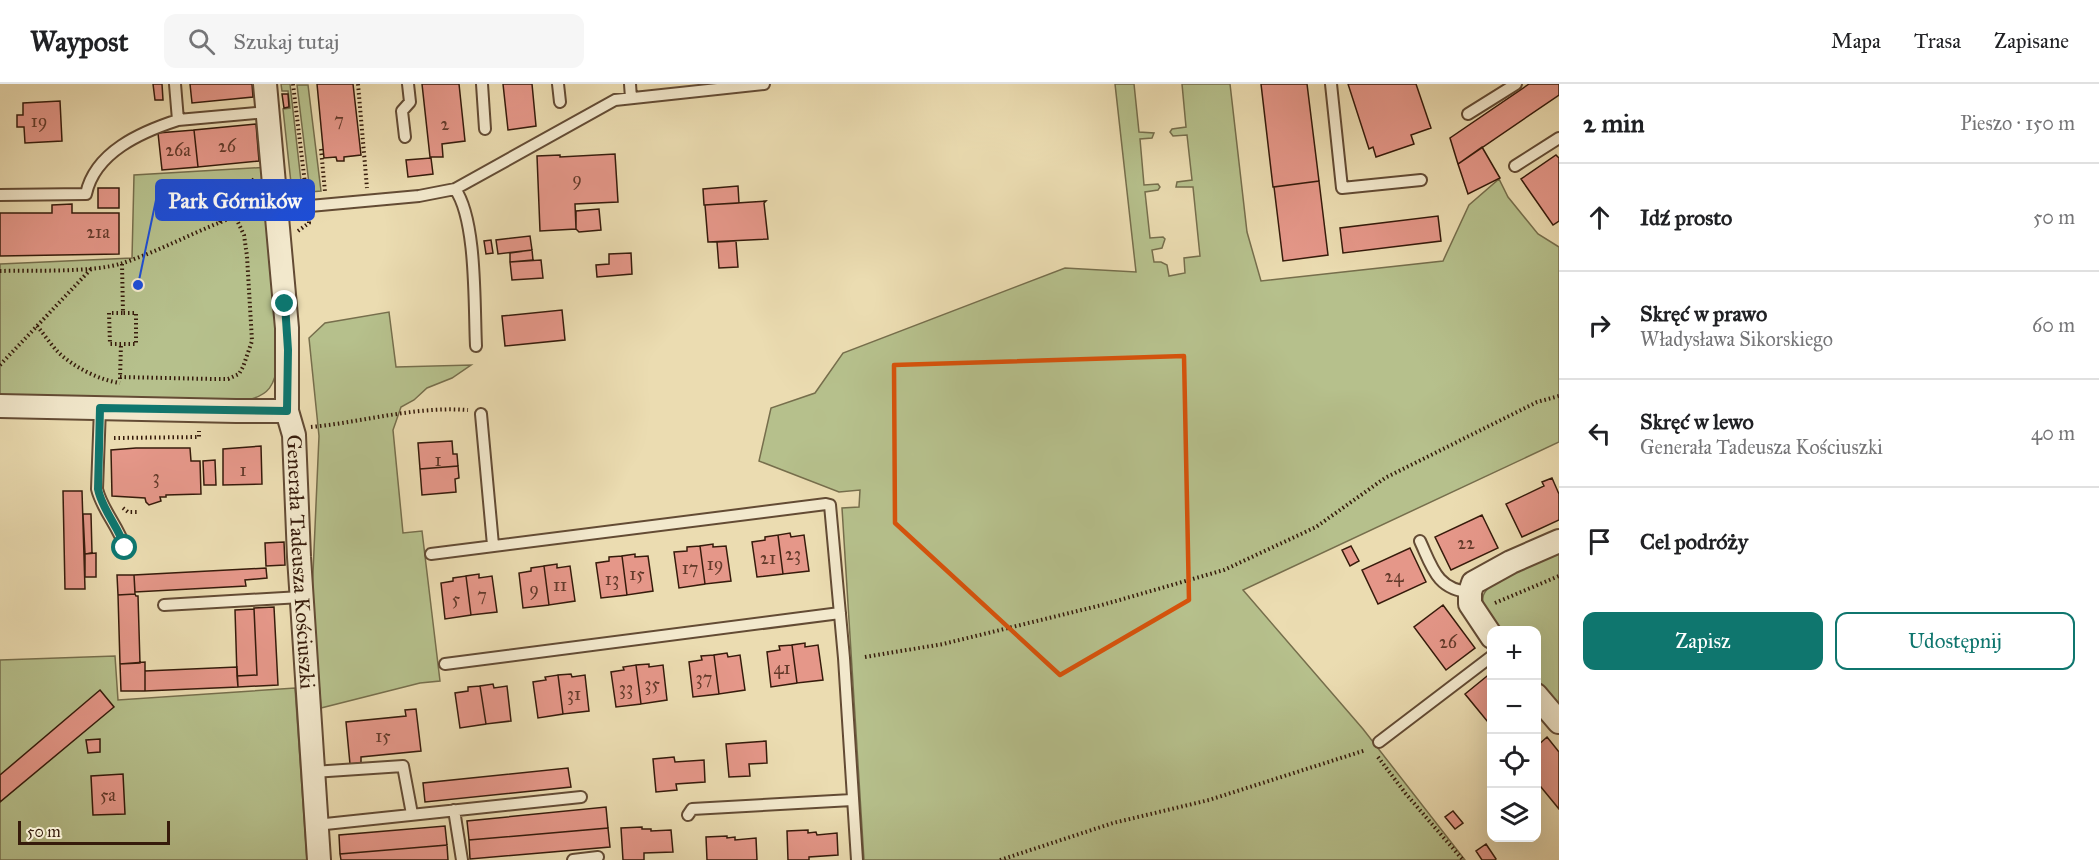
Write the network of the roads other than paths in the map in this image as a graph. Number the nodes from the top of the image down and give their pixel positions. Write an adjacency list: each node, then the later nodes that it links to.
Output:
1 (175, 84): 14 (lane)
2 (265, 84): 12 (street, Generała Tadeusza Kościuszki)
3 (408, 84): 16 (lane)
4 (482, 84): 15 (lane)
5 (558, 84): 11 (lane)
6 (630, 84): 10 (lane)
7 (764, 84): 10 (lane)
8 (1331, 84): 19 (lane)
9 (1516, 84): 13 (lane)
10 (631, 98): 20 (lane)
11 (560, 102)
12 (268, 112): 14 (lane); 22 (street, Generała Tadeusza Kościuszki)
13 (1468, 114)
14 (178, 120): 21 (lane)
15 (485, 129)
16 (405, 137)
17 (1559, 138): 18 (lane)
18 (1515, 166)
19 (1421, 180)
20 (455, 189): 22 (lane); 23 (lane)
21 (0, 195)
22 (271, 208): 27 (street, Generała Tadeusza Kościuszki)
23 (476, 346)
24 (0, 406): 25 (street)
25 (100, 408): 27 (street); 31 (lane)
26 (481, 414): 30 (lane)
27 (290, 419): 33 (street, Generała Tadeusza Kościuszki)
28 (1420, 541): 34 (lane)
29 (1559, 541): 34 (street)
30 (493, 545): 32 (lane); 36 (lane)
31 (125, 548)
32 (431, 554)
33 (301, 597): 35 (lane); 43 (street, Generała Tadeusza Kościuszki)
34 (1472, 602): 37 (street)
35 (164, 605)
36 (840, 613): 39 (lane); 45 (lane)
37 (1487, 630)
38 (1487, 659): 42 (lane)
39 (445, 664)
40 (1541, 701): 41 (street)
41 (1559, 722)
42 (1375, 745)
43 (313, 772): 47 (lane); 49 (street, Generała Tadeusza Kościuszki)
44 (581, 797): 46 (lane)
45 (852, 800): 48 (lane); 54 (lane)
46 (454, 810): 47 (lane); 52 (lane)
47 (412, 814): 49 (lane)
48 (688, 815)
49 (316, 825): 51 (street, Generała Tadeusza Kościuszki)
50 (598, 857): 53 (lane)
51 (319, 860)
52 (462, 860)
53 (573, 860)
54 (857, 860)

